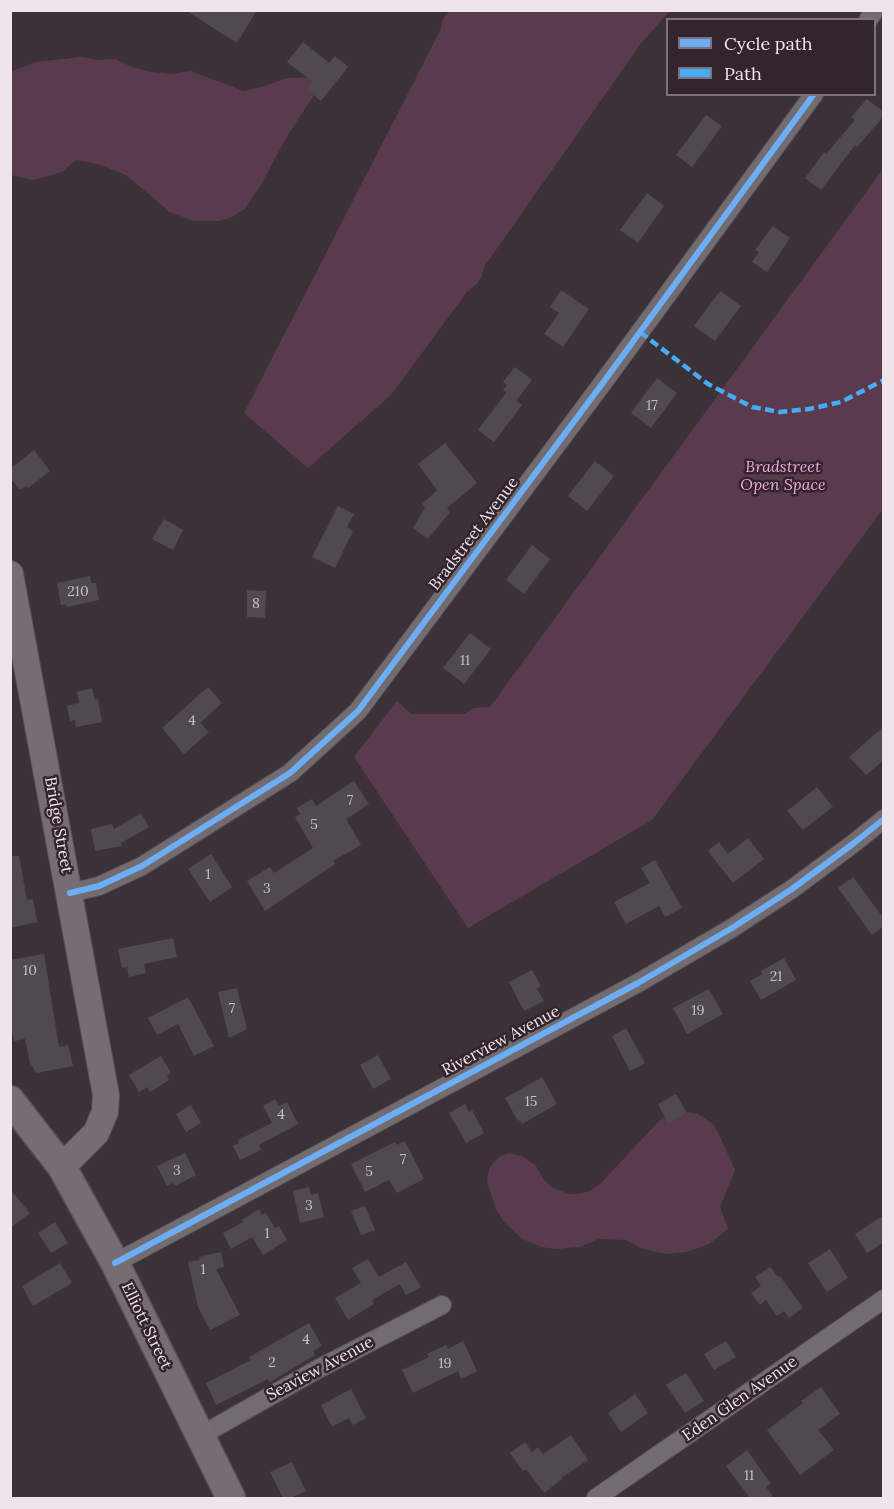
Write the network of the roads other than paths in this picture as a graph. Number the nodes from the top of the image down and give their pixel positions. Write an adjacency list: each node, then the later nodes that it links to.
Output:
1 (812, 96): 4 (street, Bradstreet Avenue)
2 (10, 574): 4 (main road, Bridge Street)
3 (884, 819): 7 (street, Riverview Avenue)
4 (70, 893): 6 (main road, Bridge Street)
5 (10, 1100): 6 (main road, Elliott Street)
6 (62, 1167): 7 (main road, Elliott Street)
7 (115, 1263): 10 (main road, Elliott Street)
8 (884, 1299): 12 (street, Eden Glen Avenue)
9 (442, 1305): 10 (street, Seaview Avenue)
10 (200, 1436): 11 (main road, Elliott Street)
11 (231, 1498)
12 (596, 1498)

